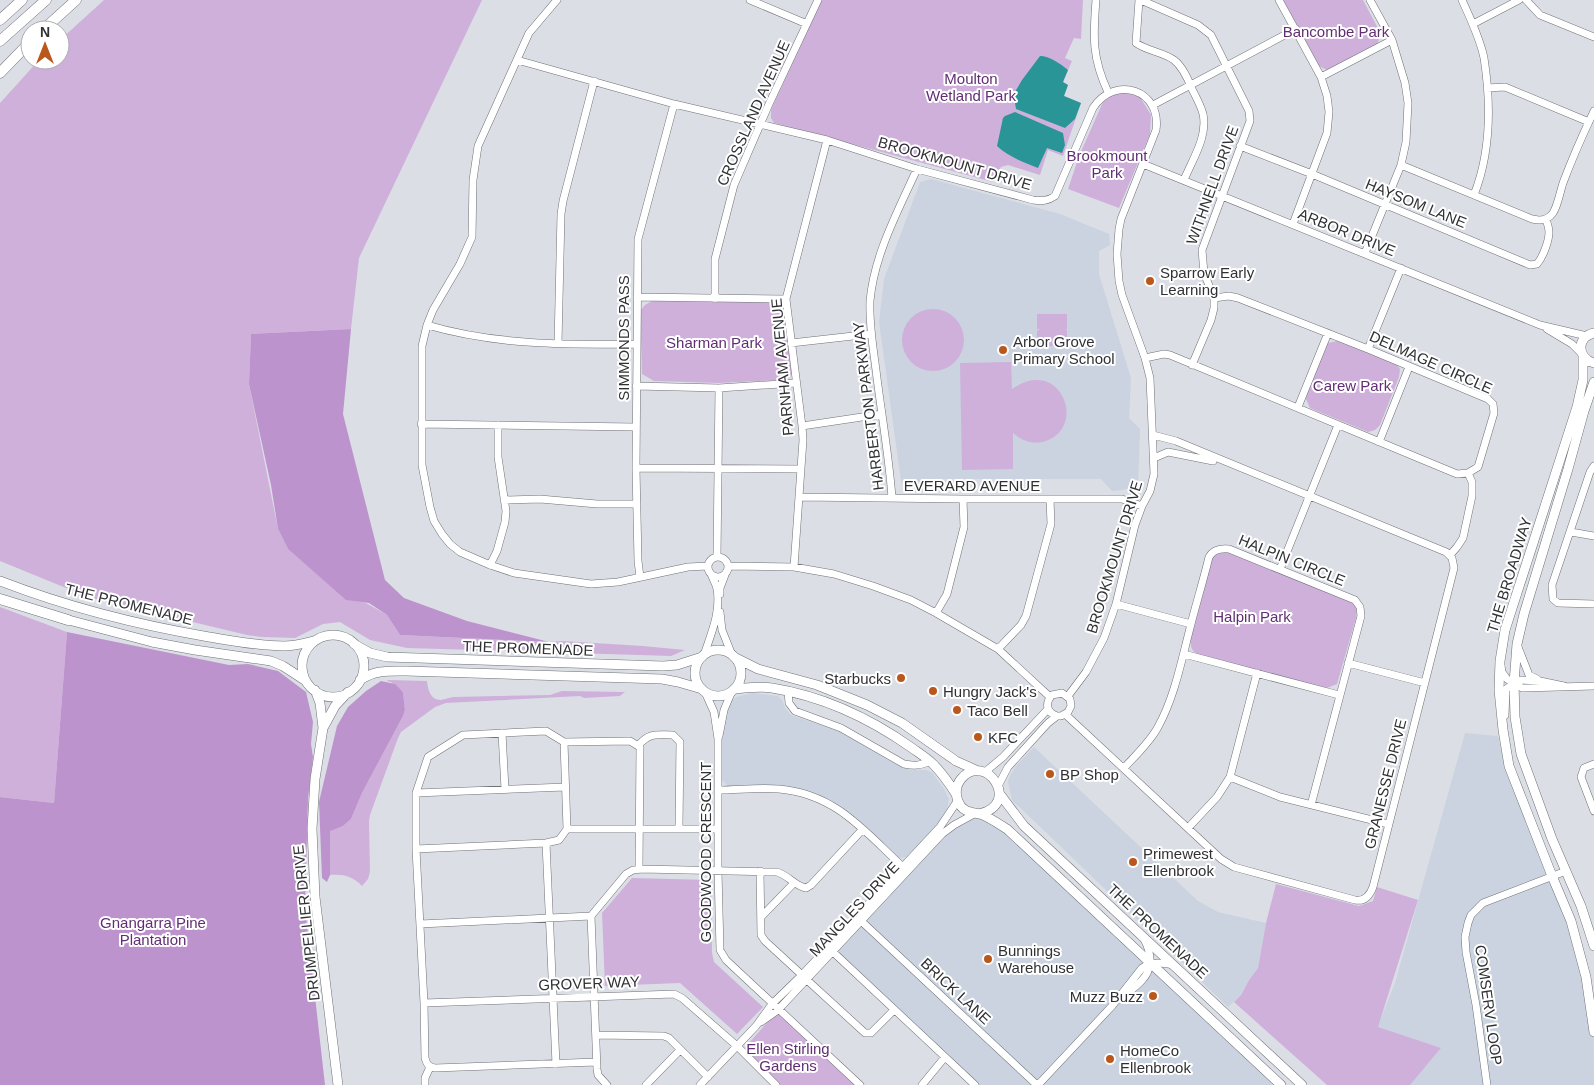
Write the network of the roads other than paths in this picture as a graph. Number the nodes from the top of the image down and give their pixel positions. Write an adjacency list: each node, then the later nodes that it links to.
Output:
1 (12, 0): 15 (highway)
2 (22, 0): 16 (highway)
3 (46, 0): 23 (highway)
4 (76, 0): 17 (highway)
5 (557, 0): 25 (street)
6 (750, 0): 18 (street)
7 (818, 0): 18 (street, CROSSLAND AVENUE)
8 (1096, 0): 32 (street)
9 (1140, 0): 26 (street, WITHNELL DRIVE); 30 (street)
10 (1279, 0): 20 (street)
11 (1370, 0): 22 (street)
12 (1462, 0): 19 (street)
13 (1519, 0): 19 (street)
14 (1526, 0): 21 (street)
15 (0, 11)
16 (0, 20)
17 (54, 20)
18 (807, 24): 37 (street, CROSSLAND AVENUE)
19 (1473, 24): 31 (street)
20 (1296, 30): 26 (street); 28 (street)
21 (1594, 37)
22 (1392, 40): 28 (street); 41 (street)
23 (0, 41)
24 (20, 52): 27 (highway)
25 (517, 60): 29 (street, BROOKMOUNT DRIVE); 56 (street)
26 (1226, 66): 30 (street); 39 (street, WITHNELL DRIVE)
27 (0, 73)
28 (1321, 77): 43 (street)
29 (594, 81): 33 (street, BROOKMOUNT DRIVE); 62 (street)
30 (1191, 85): 34 (street); 44 (street)
31 (1487, 88): 36 (street); 45 (street)
32 (1108, 92): 34 (street); 42 (street, BROOKMOUNT DRIVE)
33 (674, 104): 37 (street, BROOKMOUNT DRIVE); 52 (street, SIMMONDS PASS)
34 (1153, 105): 40 (street, BROOKMOUNT DRIVE)
35 (1594, 111): 36 (street)
36 (1589, 122): 48 (street)
37 (761, 123): 38 (street, BROOKMOUNT DRIVE); 53 (street, CROSSLAND AVENUE)
38 (827, 140): 42 (street, BROOKMOUNT DRIVE); 54 (street, PARNHAM AVENUE)
39 (1240, 146): 43 (street, HAYSOM LANE); 46 (street, WITHNELL DRIVE)
40 (1143, 164): 44 (street, ARBOR DRIVE); 66 (street, BROOKMOUNT DRIVE)
41 (1401, 165): 45 (street); 47 (street)
42 (917, 169): 59 (street, HARBERTON PARKWAY)
43 (1312, 174): 47 (street, HAYSOM LANE); 49 (street)
44 (1184, 180): 46 (street, ARBOR DRIVE)
45 (1474, 195): 48 (street)
46 (1221, 196): 49 (street, ARBOR DRIVE); 55 (street, WITHNELL DRIVE)
47 (1385, 205): 48 (street, HAYSOM LANE); 50 (street)
48 (1546, 219)
49 (1293, 224): 50 (street, ARBOR DRIVE)
50 (1365, 254): 51 (street, ARBOR DRIVE)
51 (1401, 268): 57 (street, ARBOR DRIVE); 64 (street)
52 (637, 297): 53 (street); 63 (street, SIMMONDS PASS)
53 (715, 298): 54 (street)
54 (786, 298): 61 (street, PARNHAM AVENUE)
55 (1214, 298): 60 (street, DELMAGE CIRCLE); 68 (street)
56 (427, 325): 62 (street); 76 (street)
57 (1540, 325): 58 (street); 65 (street)
58 (1592, 333): 65 (main road, THE BROADWAY)
59 (871, 334): 61 (street); 75 (street, HARBERTON PARKWAY)
60 (1328, 334): 64 (street, DELMAGE CIRCLE); 74 (street)
61 (791, 343): 71 (street, PARNHAM AVENUE)
62 (558, 344): 63 (street)
63 (637, 344): 72 (street, SIMMONDS PASS)
64 (1368, 349): 69 (street, DELMAGE CIRCLE)
65 (1582, 354): 67 (main road); 125 (main road, THE BROADWAY)
66 (1145, 358): 68 (street); 81 (street, BROOKMOUNT DRIVE)
67 (1594, 363)
68 (1192, 365): 74 (street)
69 (1409, 367): 82 (street); 89 (street, DELMAGE CIRCLE)
70 (1594, 382): 120 (main road, THE BROADWAY)
71 (796, 383): 73 (street); 79 (street, PARNHAM AVENUE)
72 (636, 386): 73 (street); 80 (street, SIMMONDS PASS)
73 (719, 388): 87 (street)
74 (1298, 407): 78 (street)
75 (882, 414): 79 (street); 92 (street, HARBERTON PARKWAY)
76 (421, 424): 77 (street); 102 (street)
77 (498, 424): 80 (street); 94 (street)
78 (1338, 425): 82 (street); 90 (street)
79 (802, 426): 88 (street, PARNHAM AVENUE)
80 (636, 427): 86 (street, SIMMONDS PASS)
81 (1153, 435): 83 (street, BROOKMOUNT DRIVE); 84 (street)
82 (1379, 442): 89 (street)
83 (1154, 458): 84 (street); 97 (street, BROOKMOUNT DRIVE)
84 (1228, 464): 90 (street)
85 (1594, 466): 98 (street)
86 (636, 468): 87 (street); 96 (street, SIMMONDS PASS)
87 (719, 468): 88 (street); 101 (street)
88 (802, 469): 91 (street, PARNHAM AVENUE)
89 (1468, 473): 100 (street)
90 (1309, 495): 100 (street); 106 (street)
91 (800, 497): 92 (street, EVERARD AVENUE); 105 (street, PARNHAM AVENUE)
92 (892, 498): 95 (street, EVERARD AVENUE)
93 (1050, 499): 95 (street, EVERARD AVENUE); 97 (street, EVERARD AVENUE); 121 (street)
94 (504, 500): 96 (street); 102 (street)
95 (963, 500): 115 (street)
96 (637, 504): 109 (street, SIMMONDS PASS)
97 (1142, 506): 113 (street, BROOKMOUNT DRIVE)
98 (1571, 532): 99 (street); 114 (street)
99 (1594, 536)
100 (1450, 555): 131 (street, GRANESSE DRIVE)
101 (717, 557): 103 (street); 104 (street)
102 (490, 565): 109 (street)
103 (708, 566): 107 (street); 109 (street)
104 (729, 566): 105 (street); 108 (street)
105 (794, 567): 115 (street)
106 (1280, 569): 117 (street, HALPIN CIRCLE); 126 (street, HALPIN CIRCLE)
107 (711, 574): 108 (street); 111 (street)
108 (724, 575): 111 (street)
109 (640, 577)
110 (0, 580): 118 (main road, THE PROMENADE)
111 (718, 589): 123 (street); 124 (street)
112 (0, 598): 116 (highway)
113 (1116, 604): 117 (street); 141 (street, BROOKMOUNT DRIVE)
114 (1594, 604)
115 (936, 613): 121 (street)
116 (68, 620): 128 (main road, THE PROMENADE)
117 (1191, 624): 122 (street, HALPIN CIRCLE)
118 (314, 642): 119 (main road); 128 (main road)
119 (354, 644): 123 (main road, THE PROMENADE); 129 (main road)
120 (1517, 644): 130 (street); 132 (main road, THE BROADWAY)
121 (998, 649): 142 (street)
122 (1184, 654): 127 (street); 154 (street, HALPIN CIRCLE)
123 (703, 656): 124 (main road); 137 (main road)
124 (733, 656): 136 (main road); 155 (main road)
125 (1500, 661): 132 (street); 151 (main road, THE BROADWAY)
126 (1348, 663): 131 (street); 140 (street, HALPIN CIRCLE)
127 (1257, 673): 140 (street); 156 (street)
128 (306, 680): 135 (main road)
129 (360, 680): 137 (main road, THE PROMENADE); 138 (main road)
130 (1540, 681): 132 (street); 133 (street)
131 (1425, 683): 166 (street, GRANESSE DRIVE)
132 (1518, 686): 133 (street); 151 (street); 181 (main road, THE BROADWAY)
133 (1564, 686): 134 (street)
134 (1594, 686)
135 (315, 690): 138 (main road); 146 (main road, DRUMPELLIER DRIVE)
136 (733, 690): 137 (main road); 139 (main road); 148 (street, GOODWOOD CRESCENT)
137 (703, 691): 148 (street, GOODWOOD CRESCENT)
138 (348, 692): 146 (main road, DRUMPELLIER DRIVE)
139 (788, 692): 152 (main road); 152 (street)
140 (1339, 695): 163 (street, HALPIN CIRCLE)
141 (1068, 696): 142 (street); 144 (street)
142 (1050, 697): 143 (street)
143 (1048, 709): 145 (street); 155 (street)
144 (1066, 715): 145 (street); 154 (street, GRANESSE DRIVE)
145 (1056, 716): 160 (street)
146 (323, 728): 211 (main road, DRUMPELLIER DRIVE)
147 (502, 733): 149 (street); 158 (street); 161 (street)
148 (718, 739): 159 (street, GOODWOOD CRESCENT)
149 (564, 742): 150 (street); 157 (street)
150 (638, 746): 167 (street); 168 (street)
151 (1506, 749): 182 (main road, THE BROADWAY)
152 (930, 761): 162 (main road)
153 (1594, 764): 164 (street)
154 (1124, 768): 170 (street, GRANESSE DRIVE)
155 (981, 772): 160 (main road); 162 (main road)
156 (1230, 777): 163 (street); 170 (street)
157 (565, 787): 158 (street); 171 (street)
158 (505, 789): 161 (street)
159 (718, 790): 169 (street, GOODWOOD CRESCENT); 172 (street)
160 (999, 790): 165 (main road); 189 (main road, THE PROMENADE)
161 (416, 793): 176 (street)
162 (957, 797): 165 (main road); 173 (street, MANGLES DRIVE)
163 (1311, 804): 166 (street)
164 (1594, 811)
165 (977, 814): 175 (street, MANGLES DRIVE); 192 (main road, THE PROMENADE)
166 (1388, 824): 170 (street, GRANESSE DRIVE)
167 (639, 828): 168 (street); 171 (street); 178 (street)
168 (679, 828): 169 (street)
169 (718, 828): 179 (street, GOODWOOD CRESCENT)
170 (1188, 828)
171 (567, 829): 174 (street)
172 (862, 830): 177 (street); 183 (street)
173 (933, 834): 175 (street); 177 (street, MANGLES DRIVE)
174 (546, 843): 176 (street); 186 (street)
175 (933, 845): 187 (street, MANGLES DRIVE)
176 (416, 849): 188 (street)
177 (903, 867): 187 (street, MANGLES DRIVE)
178 (639, 869): 179 (street); 184 (street)
179 (718, 871): 180 (street); 198 (street, GOODWOOD CRESCENT)
180 (760, 871): 183 (street); 185 (street)
181 (1566, 871): 182 (street, COMSERV LOOP); 190 (main road, THE BROADWAY)
182 (1552, 876): 202 (main road, THE BROADWAY); 223 (street, COMSERV LOOP)
183 (794, 883): 185 (street)
184 (591, 916): 186 (street); 195 (street)
185 (760, 917): 194 (street)
186 (549, 918): 188 (street); 196 (street)
187 (859, 919): 191 (street, MANGLES DRIVE); 194 (street, MANGLES DRIVE); 220 (street, BRICK LANE)
188 (420, 924): 197 (street)
189 (1142, 936): 192 (street); 193 (main road, THE PROMENADE)
190 (1594, 946)
191 (833, 952): 194 (street, MANGLES DRIVE); 200 (street)
192 (1150, 964): 193 (street); 220 (street); 221 (main road, THE PROMENADE)
193 (1174, 965): 222 (main road, THE PROMENADE)
194 (804, 978): 198 (street, MANGLES DRIVE); 199 (street, MANGLES DRIVE); 200 (street)
195 (595, 997): 196 (street, GROVER WAY); 203 (street); 204 (street, GROVER WAY)
196 (553, 998): 197 (street, GROVER WAY); 208 (street)
197 (424, 1003): 209 (street)
198 (772, 1004): 199 (street, GOODWOOD CRESCENT); 201 (street, MANGLES DRIVE)
199 (778, 1010): 201 (street, MANGLES DRIVE); 217 (street, GOODWOOD CRESCENT)
200 (894, 1010): 206 (street)
201 (756, 1026): 204 (street, MANGLES DRIVE)
202 (1594, 1032)
203 (596, 1035): 205 (street); 207 (street)
204 (737, 1046): 210 (street, MANGLES DRIVE); 216 (street, GROVER WAY)
205 (680, 1050): 210 (street); 214 (street)
206 (946, 1057): 218 (street); 219 (street)
207 (596, 1062): 208 (street); 213 (street)
208 (556, 1064): 209 (street)
209 (433, 1068): 212 (street)
210 (708, 1077): 215 (street, MANGLES DRIVE)
211 (338, 1085)
212 (426, 1085)
213 (606, 1085)
214 (646, 1085)
215 (700, 1085)
216 (776, 1085)
217 (860, 1085)
218 (922, 1085)
219 (975, 1085)
220 (1038, 1085)
221 (1281, 1085)
222 (1302, 1085)
223 (1487, 1085)

